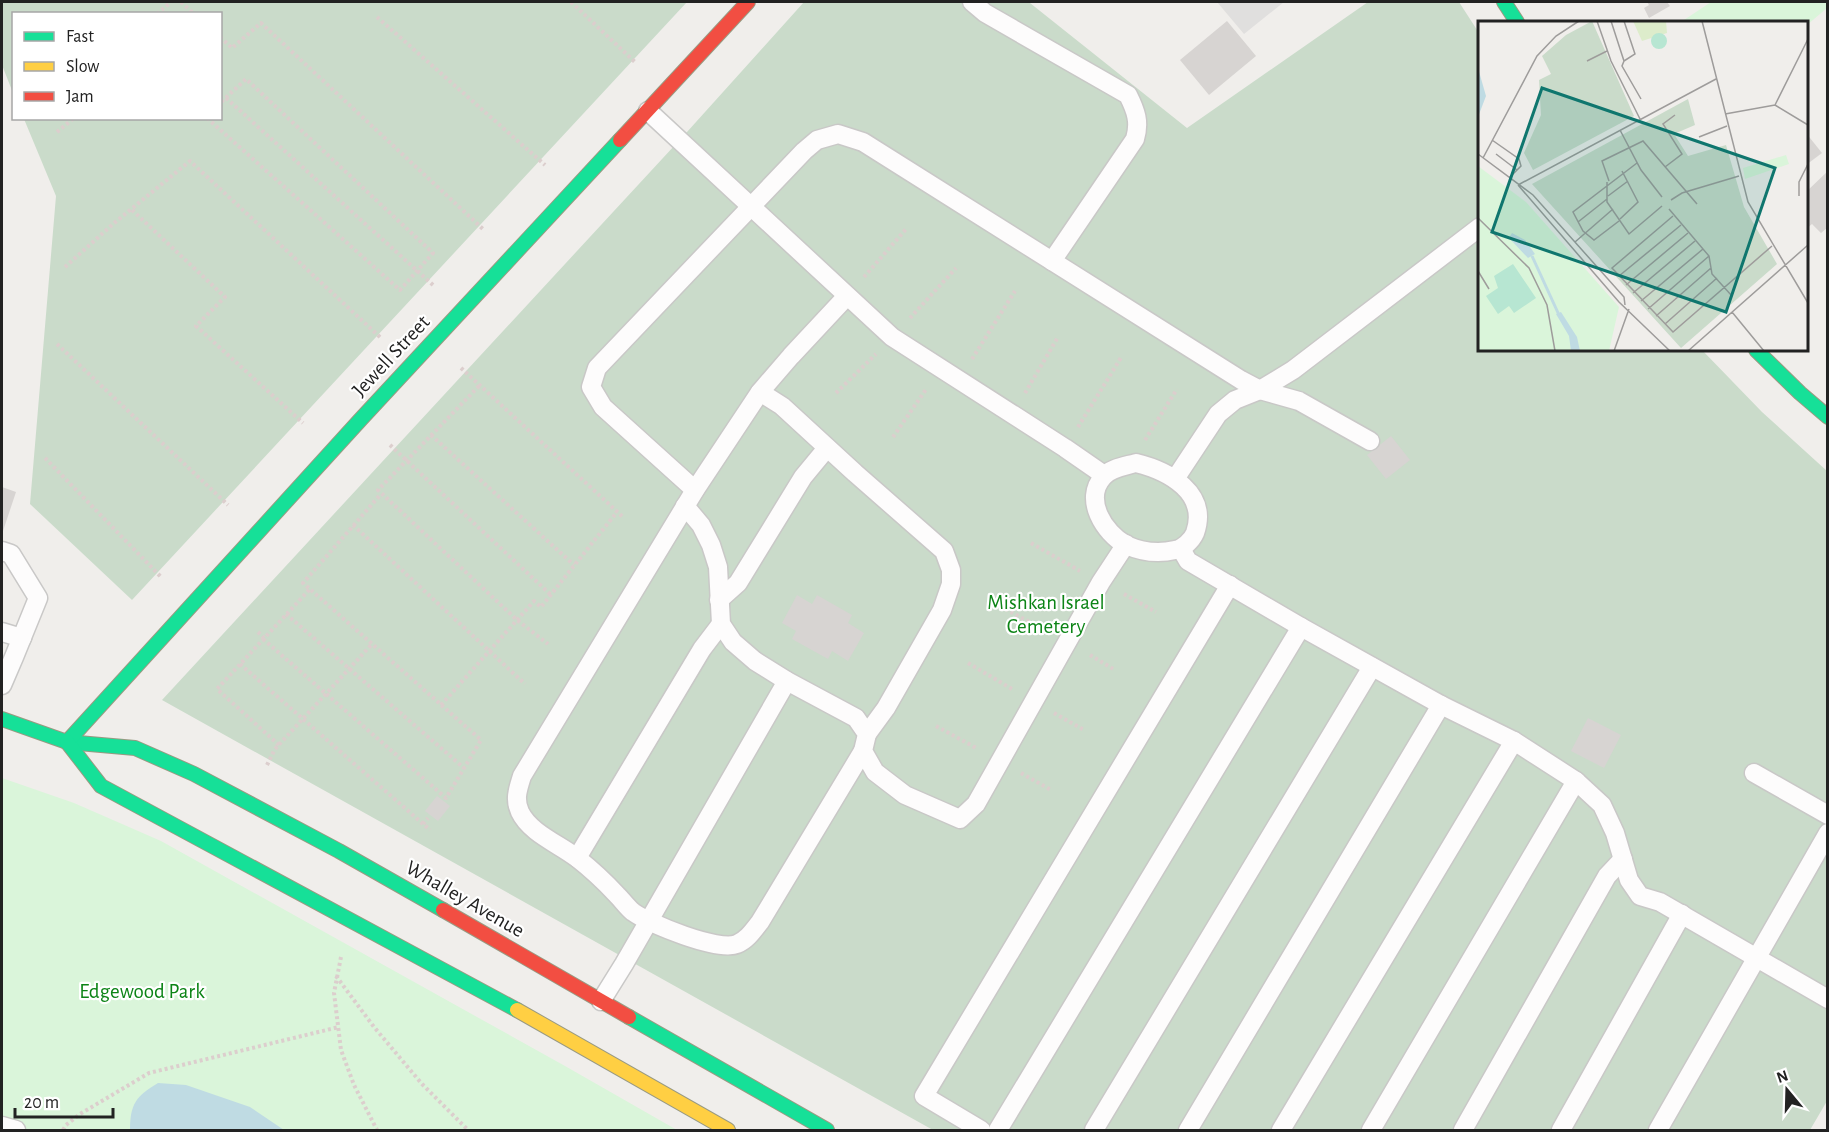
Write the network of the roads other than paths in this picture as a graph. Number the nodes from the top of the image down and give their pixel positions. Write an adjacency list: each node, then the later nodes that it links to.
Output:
1 (748, 2): 5 (main road, Jewell Street)
2 (972, 2): 8 (lane)
3 (1504, 2): 4 (main road)
4 (1516, 21)
5 (648, 111): 6 (lane); 34 (main road, Jewell Street)
6 (751, 208): 8 (lane); 9 (lane); 18 (lane)
7 (1478, 227): 11 (lane)
8 (1052, 261): 11 (lane)
9 (847, 296): 12 (lane); 16 (lane)
10 (1757, 351): 13 (main road)
11 (1260, 390): 14 (lane); 17 (lane)
12 (760, 392): 15 (lane); 18 (lane)
13 (1827, 417)
14 (1370, 441)
15 (827, 448): 23 (lane); 35 (lane)
16 (1104, 475): 17 (lane); 19 (lane)
17 (1175, 479): 20 (lane)
18 (690, 498): 23 (lane); 40 (lane)
19 (1126, 544): 20 (lane); 35 (lane)
20 (1181, 549): 22 (lane)
21 (2, 551): 27 (lane)
22 (1230, 585): 25 (lane); 51 (lane)
23 (719, 600): 24 (lane)
24 (721, 624): 29 (lane); 40 (lane)
25 (1301, 627): 28 (lane); 52 (lane)
26 (2, 632): 27 (lane)
27 (22, 638): 30 (lane)
28 (1372, 667): 31 (lane); 53 (lane)
29 (787, 681): 35 (lane); 43 (lane)
30 (2, 685)
31 (1441, 705): 33 (lane); 54 (lane)
32 (2, 719): 34 (main road, Whalley Avenue)
33 (1514, 741): 37 (lane); 55 (lane)
34 (66, 742): 46 (main road, Whalley Avenue); 49 (main road)
35 (865, 742): 43 (lane)
36 (1754, 773): 38 (lane)
37 (1576, 781): 41 (lane); 56 (lane)
38 (1827, 815)
39 (1827, 833): 44 (lane)
40 (577, 858): 43 (lane)
41 (1623, 859): 42 (lane); 57 (lane)
42 (1682, 914): 44 (lane); 58 (lane)
43 (648, 921): 46 (lane)
44 (1756, 957): 45 (lane); 59 (lane)
45 (1827, 999)
46 (601, 1001): 50 (main road, Whalley Avenue)
47 (2, 1126): 48 (lane)
48 (16, 1131)
49 (728, 1131)
50 (827, 1131)
51 (981, 1131)
52 (998, 1131)
53 (1094, 1131)
54 (1188, 1131)
55 (1281, 1131)
56 (1371, 1131)
57 (1464, 1131)
58 (1561, 1131)
59 (1658, 1131)

